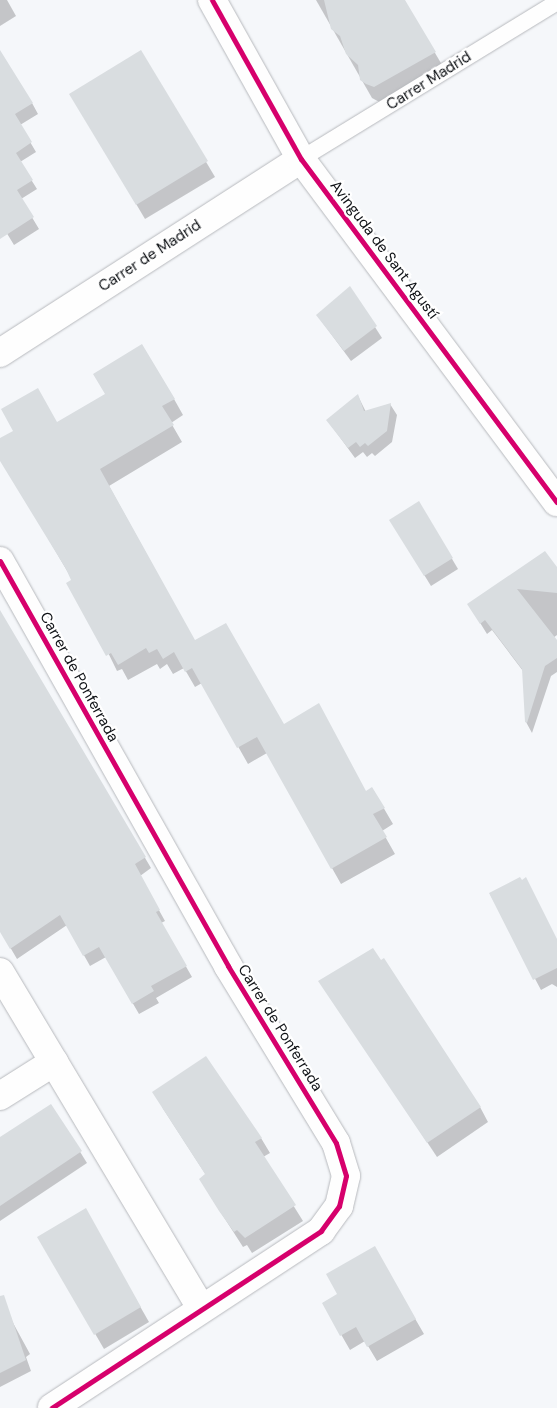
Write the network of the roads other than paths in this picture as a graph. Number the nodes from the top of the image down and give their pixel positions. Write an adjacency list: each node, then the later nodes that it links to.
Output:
1 (212, 0): 3 (street, Avinguda de Sant Agustí)
2 (557, 2): 3 (lane, Carrer Madrid)
3 (301, 159): 4 (street, Carrer de Madrid); 5 (street, Avinguda de Sant Agustí)
4 (0, 353)
5 (557, 502)
6 (0, 561): 10 (street, Carrer de Ponferrada)
7 (0, 972): 8 (street)
8 (54, 1062): 9 (street); 10 (street)
9 (0, 1096)
10 (201, 1308): 11 (street, Carrer de Ponferrada)
11 (52, 1408)

